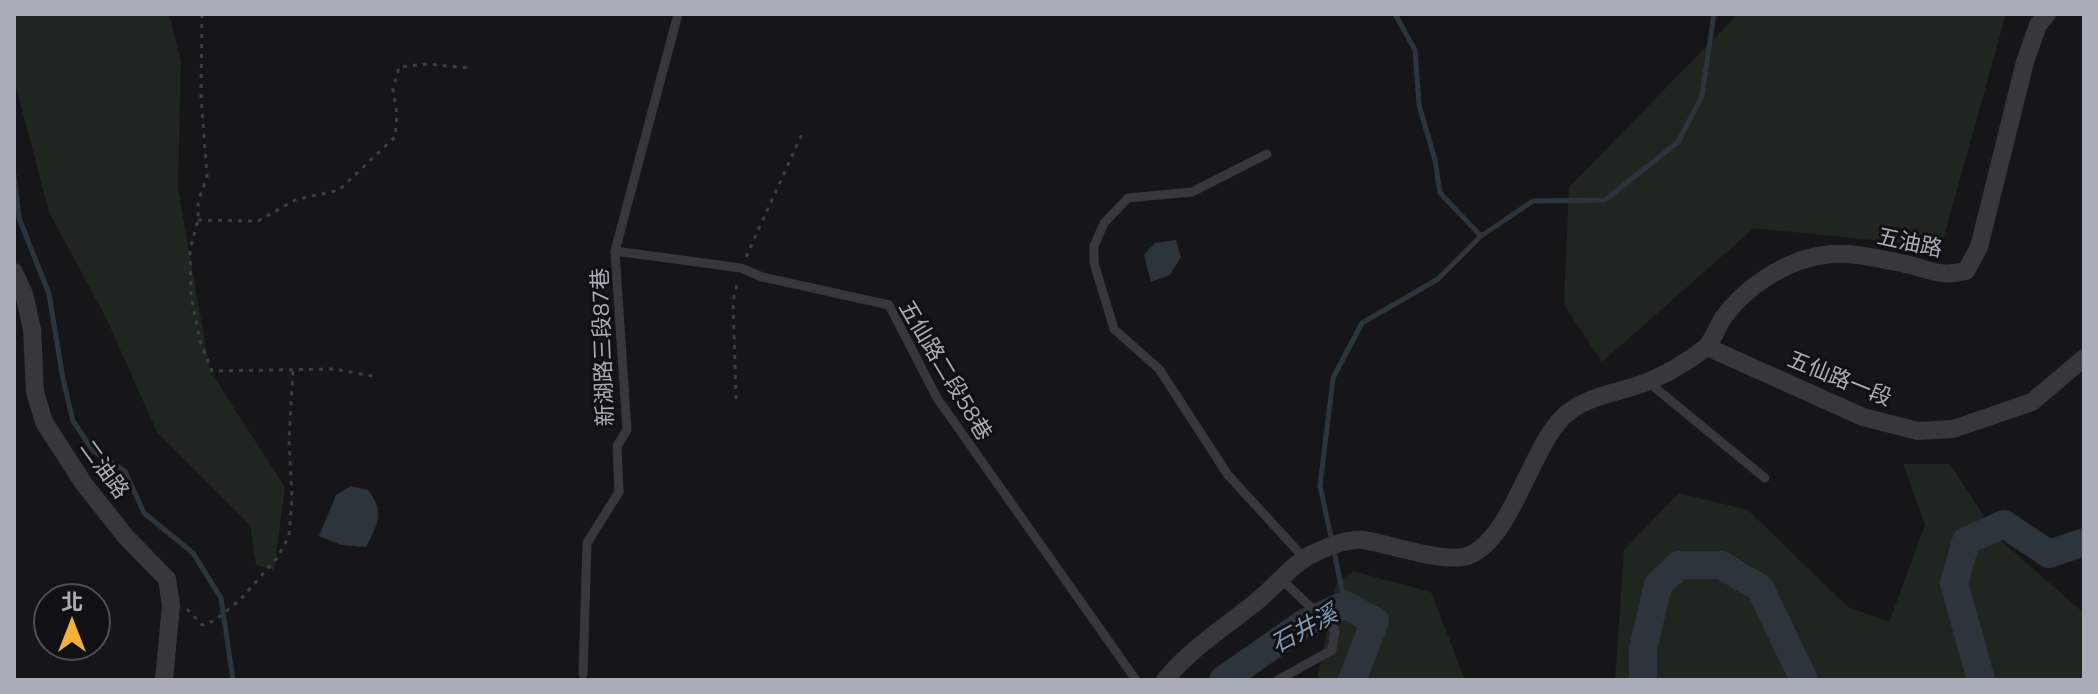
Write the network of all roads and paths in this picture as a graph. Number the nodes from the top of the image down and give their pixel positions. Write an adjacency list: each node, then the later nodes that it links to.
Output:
1 (202, 14): 7 (path)
2 (678, 14): 8 (lane, 新湖路三段87巷)
3 (2047, 14): 11 (street, 五油路)
4 (468, 68): 7 (path)
5 (802, 134): 9 (path)
6 (1267, 154): 18 (lane)
7 (198, 220): 13 (path)
8 (615, 251): 9 (lane, 五仙路二段58巷); 21 (lane, 新湖路三段87巷)
9 (741, 268): 16 (path); 23 (lane, 五仙路二段58巷)
10 (14, 272): 22 (street, 二油路)
11 (1707, 347): 12 (street, 五仙路一段); 15 (street)
12 (2084, 358)
13 (293, 369): 14 (path); 20 (path)
14 (377, 377)
15 (1648, 382): 17 (lane); 18 (street)
16 (736, 399)
17 (1765, 478)
18 (1310, 556): 19 (street)
19 (1282, 580): 24 (street); 25 (lane)
20 (186, 607)
21 (583, 674)
22 (164, 680)
23 (1136, 680)
24 (1165, 680)
25 (1278, 680)

